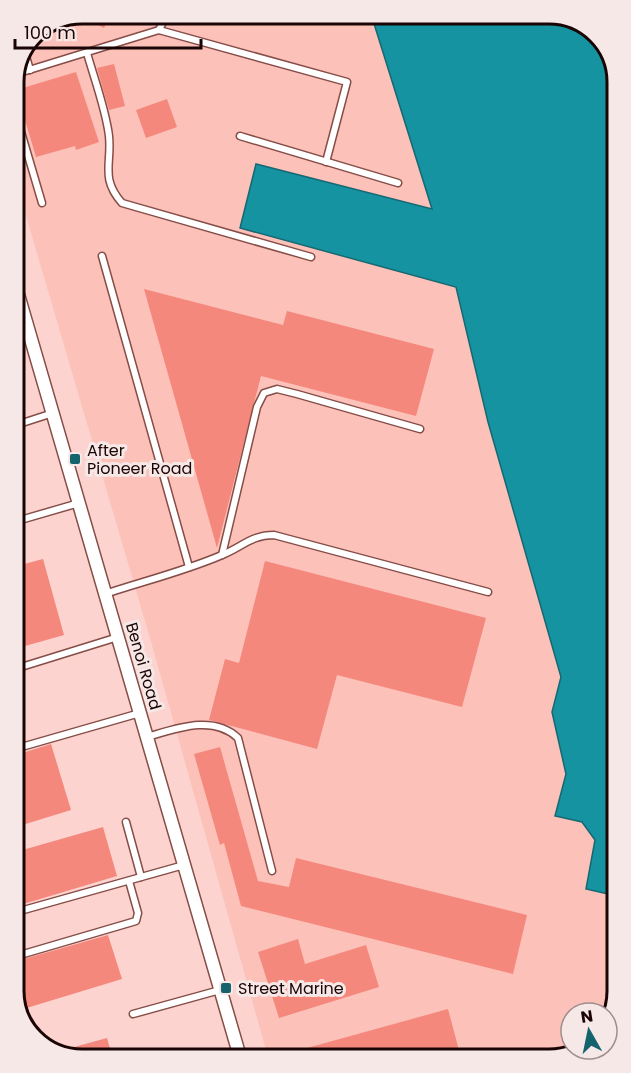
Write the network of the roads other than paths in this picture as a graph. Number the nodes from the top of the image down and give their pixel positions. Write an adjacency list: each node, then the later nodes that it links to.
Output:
1 (162, 24): 2 (lane)
2 (159, 30): 3 (lane); 9 (lane)
3 (87, 53): 5 (lane); 13 (lane)
4 (28, 62): 5 (lane)
5 (30, 70): 6 (lane)
6 (25, 71)
7 (240, 136): 9 (lane)
8 (24, 142): 11 (lane)
9 (326, 162): 10 (lane)
10 (398, 183)
11 (42, 203)
12 (102, 256): 21 (lane)
13 (311, 257)
14 (24, 315): 15 (street, Benoi Road)
15 (53, 413): 16 (lane); 18 (street, Benoi Road)
16 (24, 422)
17 (420, 429): 20 (lane)
18 (79, 503): 19 (lane); 23 (street, Benoi Road)
19 (24, 519)
20 (222, 555): 21 (lane); 22 (lane)
21 (189, 567): 23 (lane)
22 (488, 592)
23 (105, 594): 24 (street, Benoi Road)
24 (118, 637): 25 (lane); 26 (street, Benoi Road)
25 (24, 666)
26 (140, 713): 27 (street, Benoi Road); 28 (lane)
27 (147, 737): 30 (street, Benoi Road); 31 (lane)
28 (24, 746)
29 (126, 822): 32 (lane)
30 (184, 865): 32 (lane); 36 (street, Benoi Road)
31 (272, 871)
32 (141, 877): 33 (lane)
33 (129, 881): 34 (lane); 35 (lane)
34 (24, 910)
35 (24, 954)
36 (221, 990): 37 (lane); 38 (street, Benoi Road)
37 (133, 1014)
38 (238, 1049)

